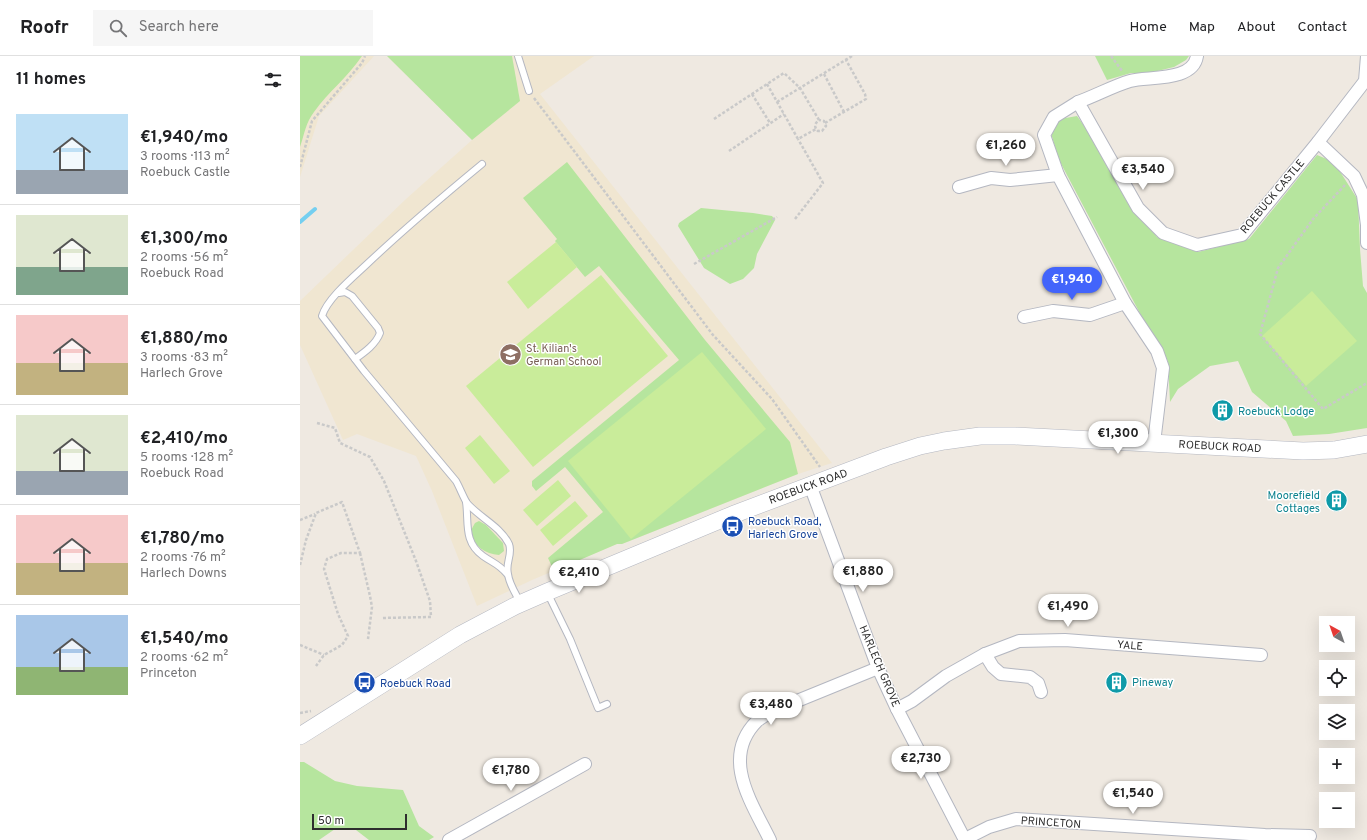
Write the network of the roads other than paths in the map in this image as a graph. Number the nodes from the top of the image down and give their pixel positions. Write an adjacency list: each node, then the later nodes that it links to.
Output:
1 (518, 56): 4 (lane)
2 (1197, 56): 5 (street)
3 (1367, 56): 6 (street, ROEBUCK CASTLE)
4 (529, 91)
5 (1078, 102): 6 (street, ROEBUCK CASTLE); 8 (street)
6 (1318, 142): 10 (street)
7 (482, 164): 11 (lane)
8 (1058, 175): 9 (street); 12 (street)
9 (959, 187)
10 (1367, 243)
11 (338, 292): 14 (lane); 14 (lane)
12 (1125, 303): 13 (street); 15 (street)
13 (1024, 317)
14 (355, 359): 18 (lane)
15 (1154, 443): 16 (street, ROEBUCK ROAD); 17 (street, ROEBUCK ROAD)
16 (1367, 444)
17 (810, 485): 20 (street, ROEBUCK ROAD); 24 (street, HARLECH GROVE)
18 (466, 502): 19 (lane); 19 (lane)
19 (508, 575): 21 (lane)
20 (547, 592): 21 (street, ROEBUCK ROAD); 26 (lane)
21 (521, 603): 28 (street, ROEBUCK ROAD)
22 (985, 654): 23 (street, YALE); 25 (street); 27 (street, YALE)
23 (1261, 655)
24 (878, 668): 27 (street, HARLECH GROVE); 32 (street)
25 (1041, 692)
26 (607, 704)
27 (897, 710): 33 (street, HARLECH GROVE)
28 (300, 736)
29 (585, 764): 31 (street)
30 (1310, 836): 33 (street, PRINCETON)
31 (449, 840)
32 (770, 840)
33 (965, 840)

